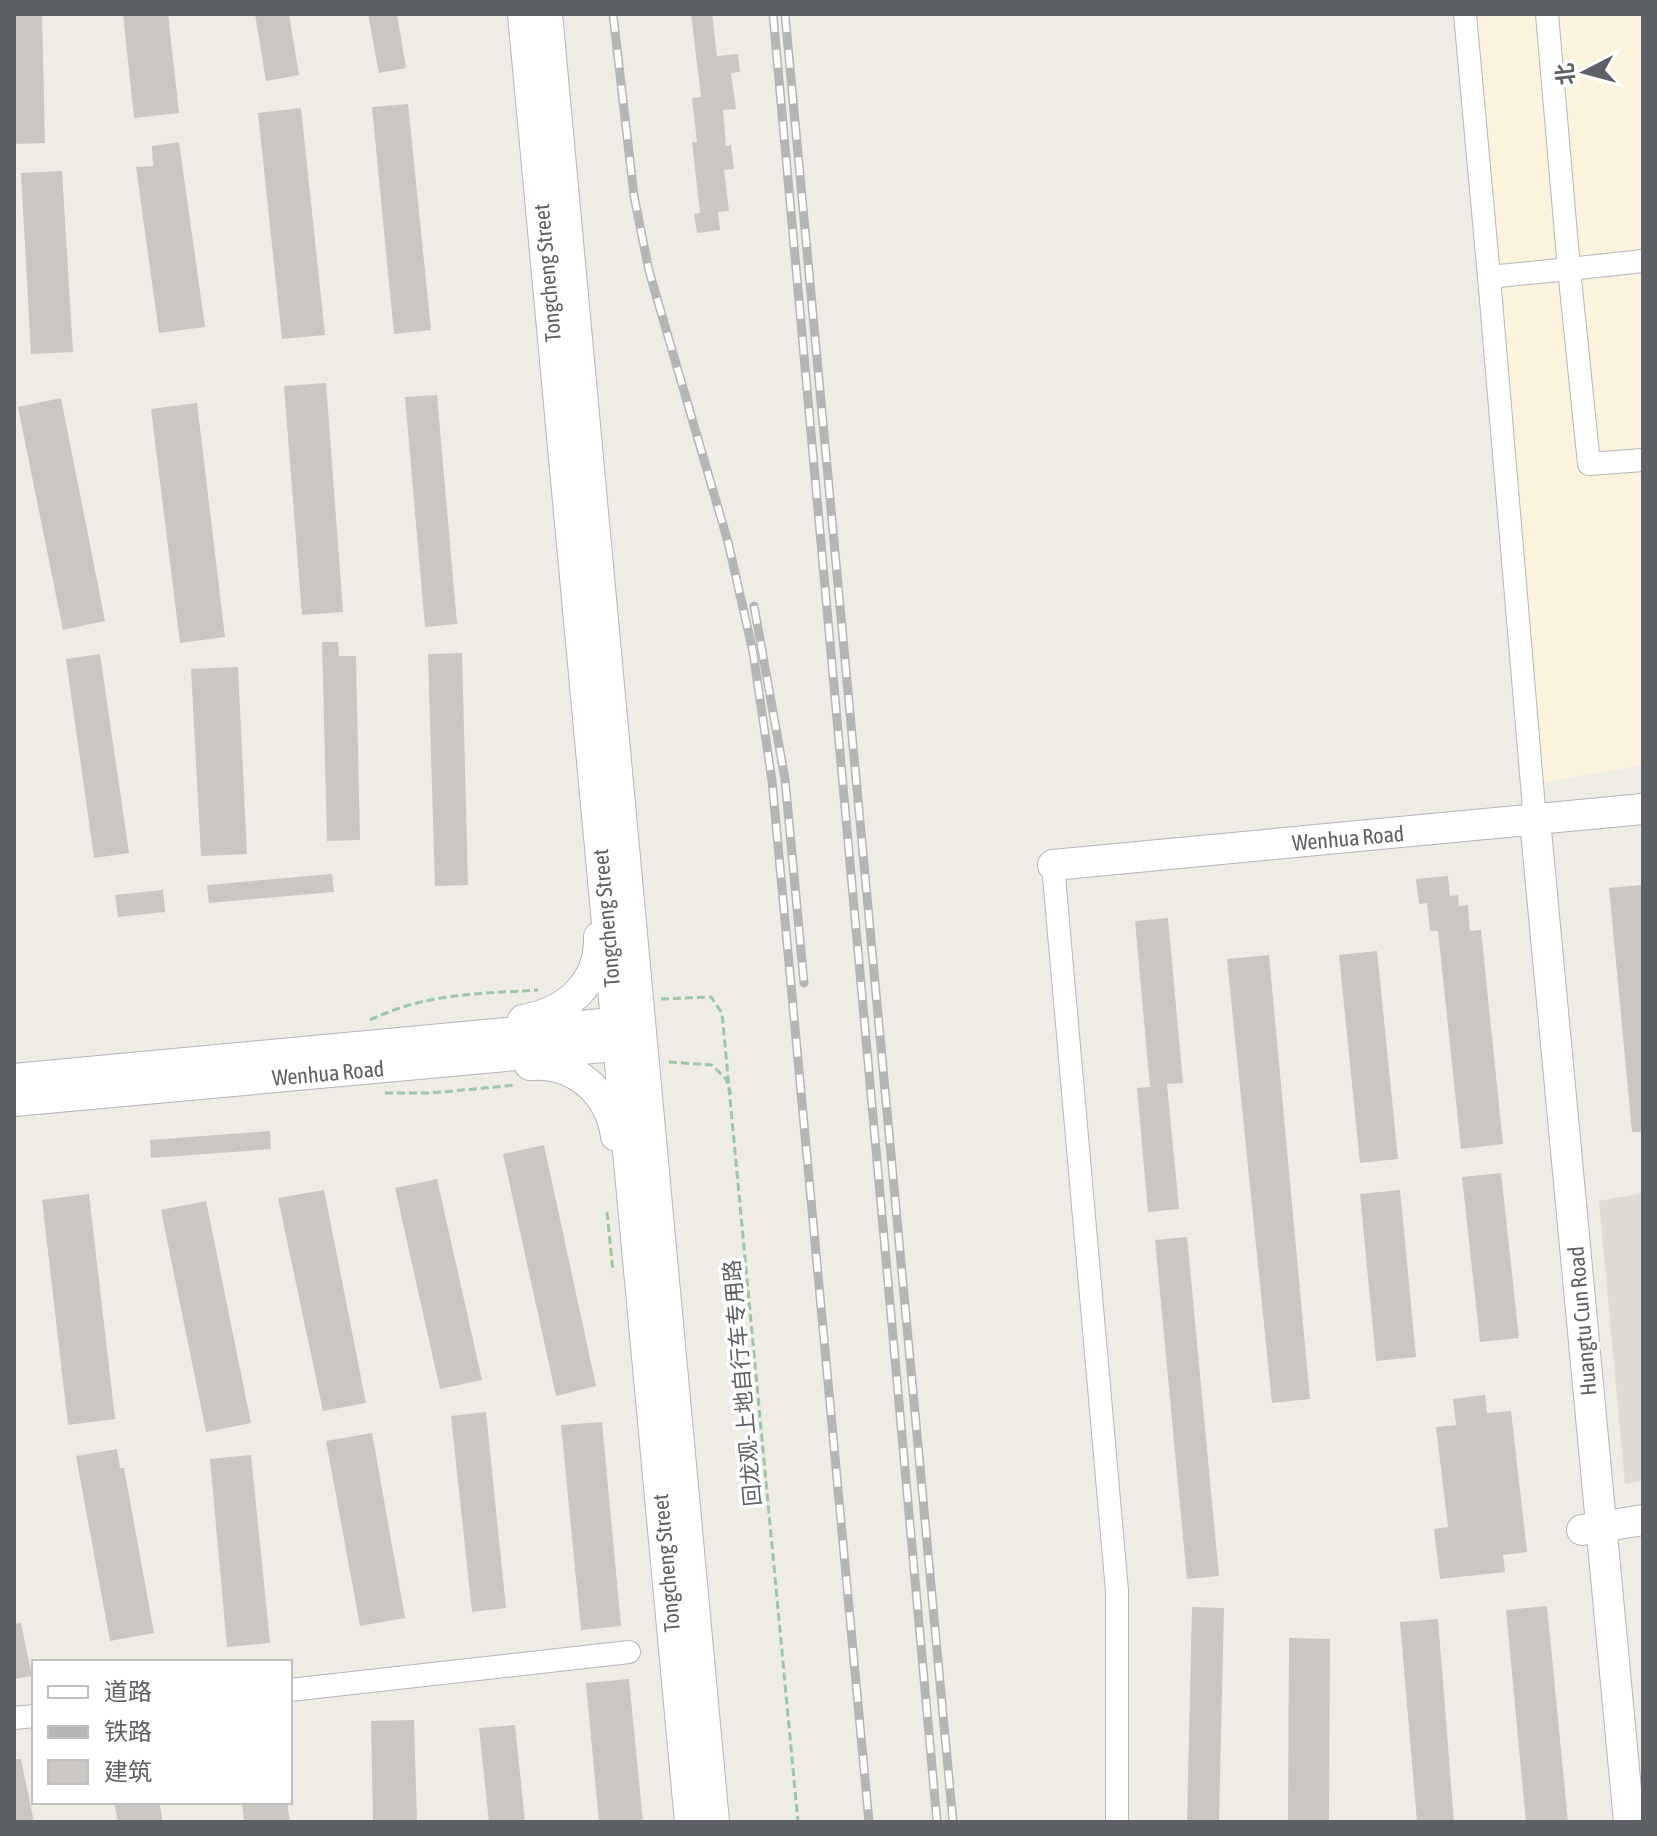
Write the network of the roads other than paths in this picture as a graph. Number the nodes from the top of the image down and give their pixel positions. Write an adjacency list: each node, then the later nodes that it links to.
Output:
1 (523, 14): 9 (main road, Tongcheng Street)
2 (547, 14): 13 (main road, Tongcheng Street)
3 (1465, 14): 7 (street)
4 (1547, 14): 6 (street)
5 (1643, 261): 6 (street)
6 (1569, 269): 7 (street); 8 (street)
7 (1489, 277): 11 (street)
8 (1643, 460)
9 (591, 752): 13 (main road, Tongcheng Street); 14 (main road)
10 (1643, 809): 11 (main road, Wenhua Road)
11 (1525, 821): 12 (main road, Wenhua Road); 20 (main road, Huangtu Cun Road)
12 (1053, 865): 25 (street)
13 (629, 1033): 14 (main road, Wenhua Road); 15 (main road, Wenhua Road); 18 (main road, Tongcheng Street); 24 (main road, Tongcheng Street)
14 (416, 1042): 16 (main road, Wenhua Road)
15 (332, 1072): 17 (main road, Wenhua Road); 18 (main road)
16 (14, 1079)
17 (14, 1101)
18 (643, 1311): 23 (main road, Tongcheng Street)
19 (1643, 1520): 20 (main road)
20 (1591, 1528): 26 (main road, Huangtu Cun Road); 27 (main road, Huangtu Cun Road)
21 (629, 1652): 22 (street)
22 (292, 1690)
23 (690, 1822)
24 (714, 1822)
25 (1117, 1822)
26 (1609, 1822)
27 (1629, 1822)

